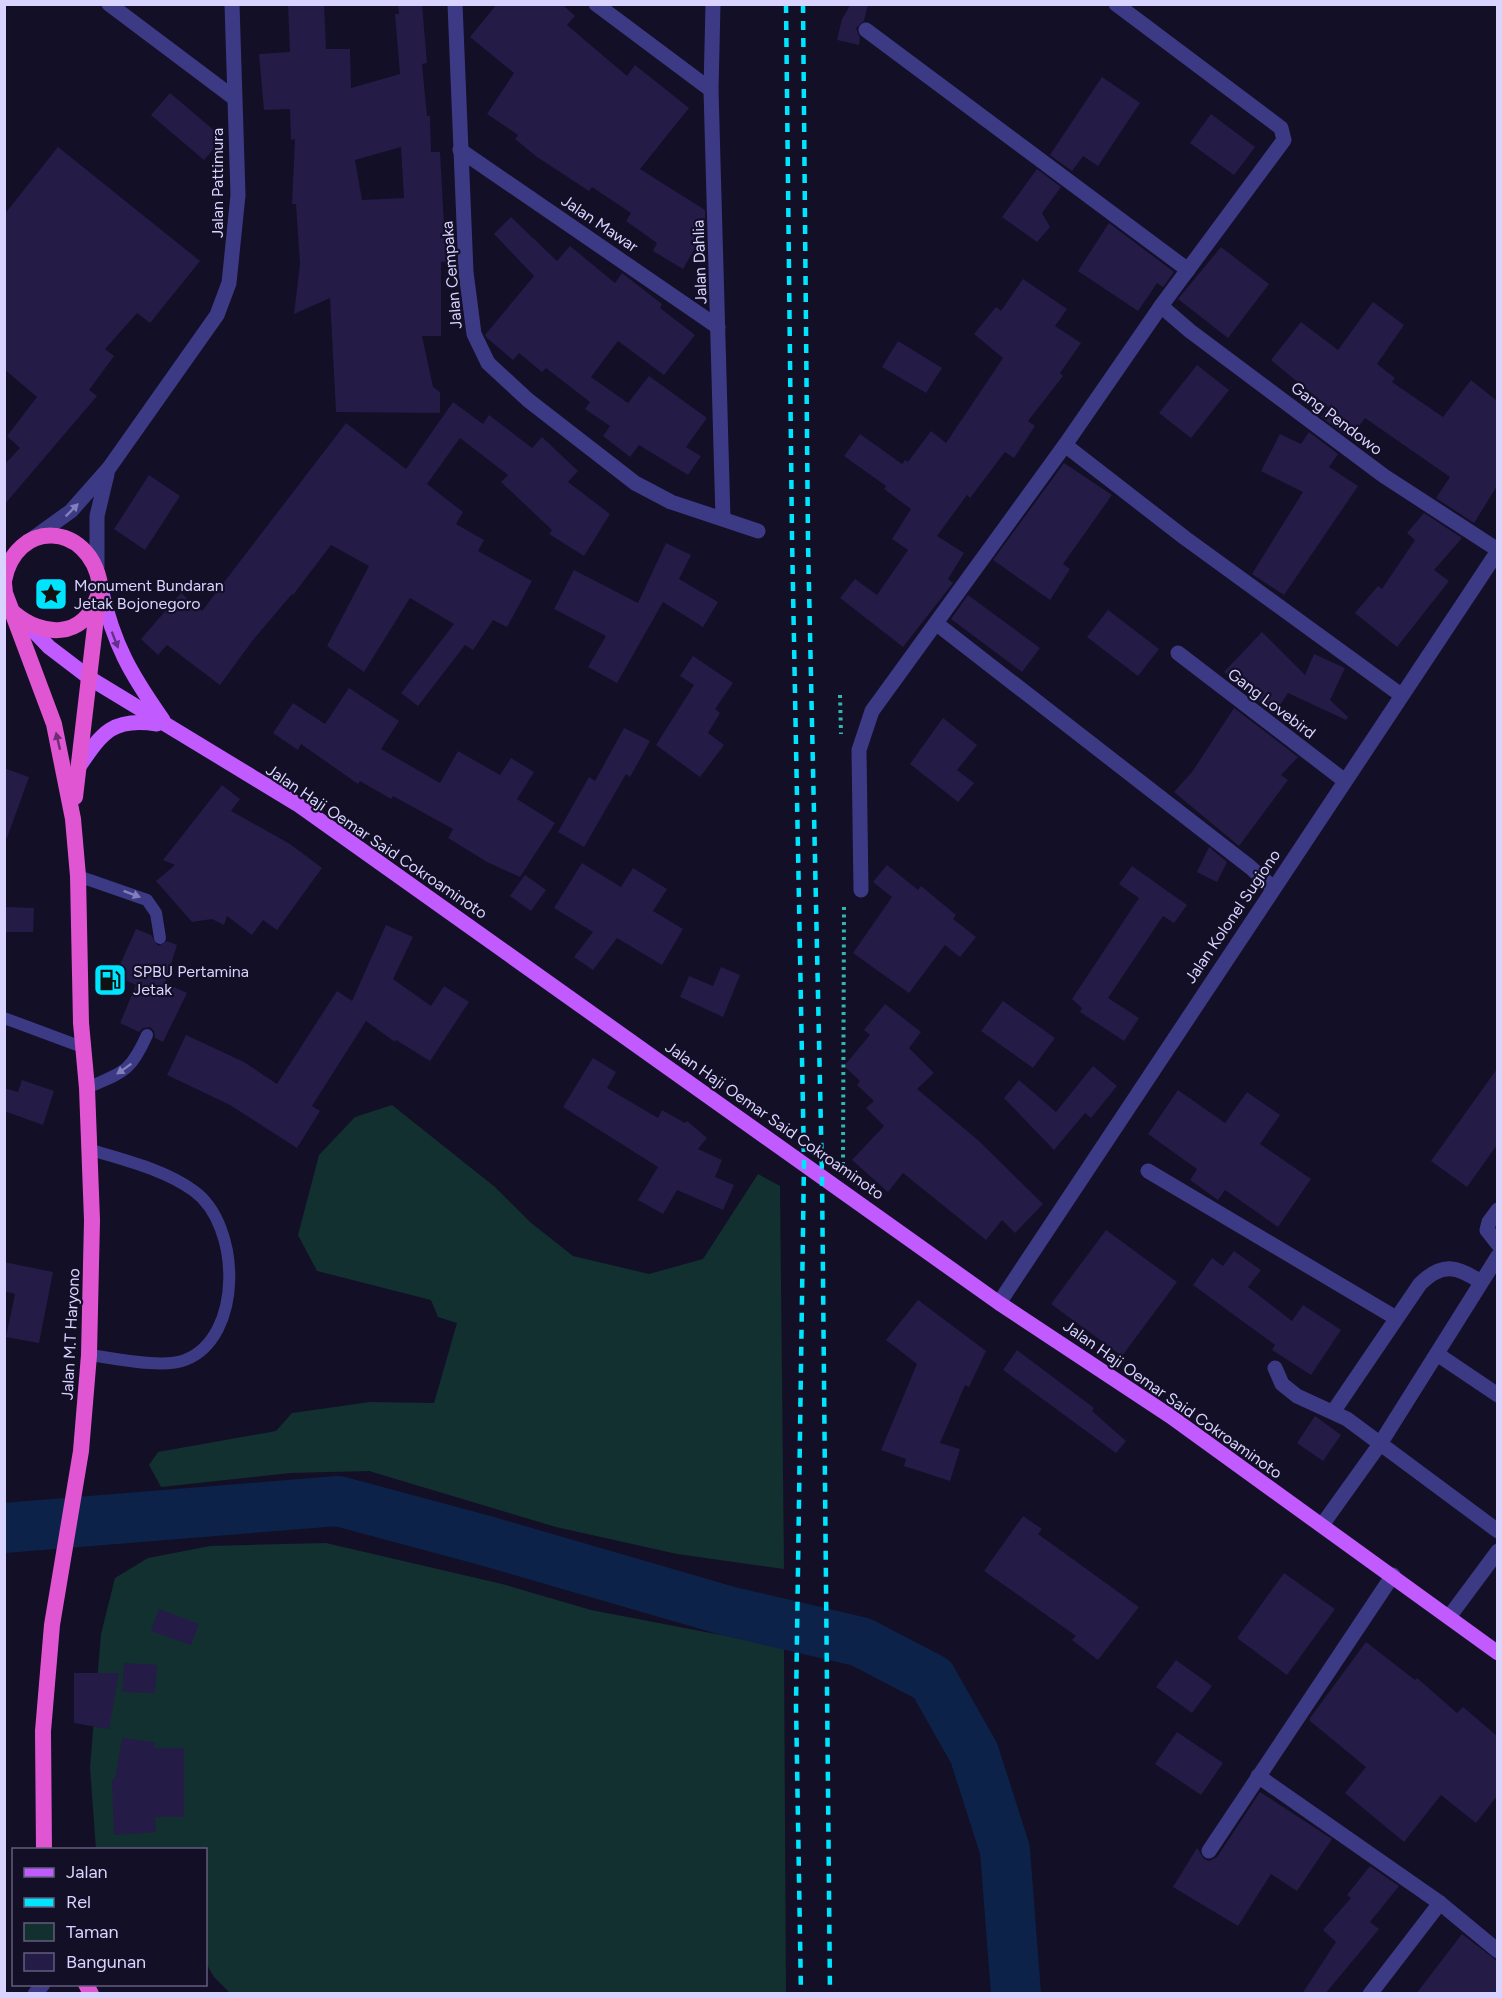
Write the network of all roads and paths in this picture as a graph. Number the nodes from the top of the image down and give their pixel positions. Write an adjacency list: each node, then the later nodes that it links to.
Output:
1 (109, 4): 9 (street)
2 (232, 4): 9 (street, Jalan Pattimura)
3 (455, 4): 10 (street, Jalan Cempaka)
4 (596, 4): 8 (street)
5 (713, 4): 8 (street, Jalan Dahlia)
6 (1116, 4): 11 (street)
7 (866, 30): 11 (street)
8 (711, 90): 13 (street, Jalan Dahlia)
9 (234, 98): 15 (street, Jalan Pattimura)
10 (460, 150): 13 (street, Jalan Mawar); 16 (street, Jalan Cempaka)
11 (1188, 270): 12 (street)
12 (1161, 306): 14 (street); 20 (street, Gang Pendowo)
13 (718, 327): 16 (street, Jalan Dahlia)
14 (1065, 445): 25 (street); 29 (street)
15 (109, 468): 18 (street, one-way to 15); 21 (street)
16 (723, 519): 17 (street, Jalan Cempaka)
17 (758, 531)
18 (27, 543): 19 (highway); 21 (highway); 22 (highway)
19 (4, 544)
20 (1497, 550): 29 (street, Jalan Kolonel Sugiono)
21 (97, 567): 23 (highway)
22 (4, 582): 24 (highway)
23 (100, 584): 24 (highway); 27 (highway); 30 (main road, one-way to 30)
24 (16, 614): 27 (main road, Jalan Haji Oemar Said Cokroaminoto); 34 (highway, one-way to 24)
25 (936, 624): 36 (street); 37 (street)
26 (1178, 653): 33 (street, Gang Lovebird)
27 (91, 679): 30 (main road, Jalan Haji Oemar Said Cokroaminoto); 32 (highway)
28 (840, 695): 31 (path)
29 (1401, 695): 33 (street, Jalan Kolonel Sugiono)
30 (166, 725): 32 (main road); 46 (main road, Jalan Haji Oemar Said Cokroaminoto)
31 (841, 741)
32 (78, 768): 34 (highway)
33 (1345, 781): 36 (street, Jalan Kolonel Sugiono)
34 (73, 819): 35 (highway, Jalan M.T Haryono)
35 (78, 876): 39 (lane, one-way to 39); 42 (highway, Jalan M.T Haryono)
36 (1272, 887): 51 (street, Jalan Kolonel Sugiono)
37 (861, 890)
38 (844, 900): 46 (path)
39 (160, 939)
40 (4, 1018): 42 (lane)
41 (147, 1035): 43 (lane, one-way to 43)
42 (82, 1047): 43 (highway, Jalan M.T Haryono)
43 (87, 1088): 44 (highway, Jalan M.T Haryono)
44 (88, 1149): 54 (highway, Jalan M.T Haryono); 54 (lane)
45 (1148, 1171): 52 (street)
46 (843, 1190): 51 (main road, Jalan Haji Oemar Said Cokroaminoto)
47 (1497, 1210): 48 (street)
48 (1497, 1244)
49 (1497, 1256): 50 (street)
50 (1481, 1282): 52 (street); 53 (street)
51 (999, 1303): 59 (main road, Jalan Haji Oemar Said Cokroaminoto)
52 (1396, 1318): 57 (street)
53 (1437, 1354): 56 (street); 58 (street)
54 (89, 1355): 66 (highway, Jalan M.T Haryono)
55 (1275, 1368): 57 (street)
56 (1497, 1395)
57 (1333, 1412): 58 (street)
58 (1380, 1444): 59 (street); 60 (street)
59 (1322, 1525): 62 (main road, Jalan Haji Oemar Said Cokroaminoto)
60 (1497, 1531)
61 (1497, 1551): 63 (street)
62 (1393, 1575): 63 (main road, Jalan Haji Oemar Said Cokroaminoto); 65 (street)
63 (1449, 1617): 64 (main road, Jalan Haji Oemar Said Cokroaminoto)
64 (1497, 1653)
65 (1258, 1776): 67 (street); 68 (street)
66 (44, 1848)
67 (1209, 1851)
68 (1440, 1903): 69 (street); 70 (street)
69 (1497, 1951)
70 (1370, 1994)

